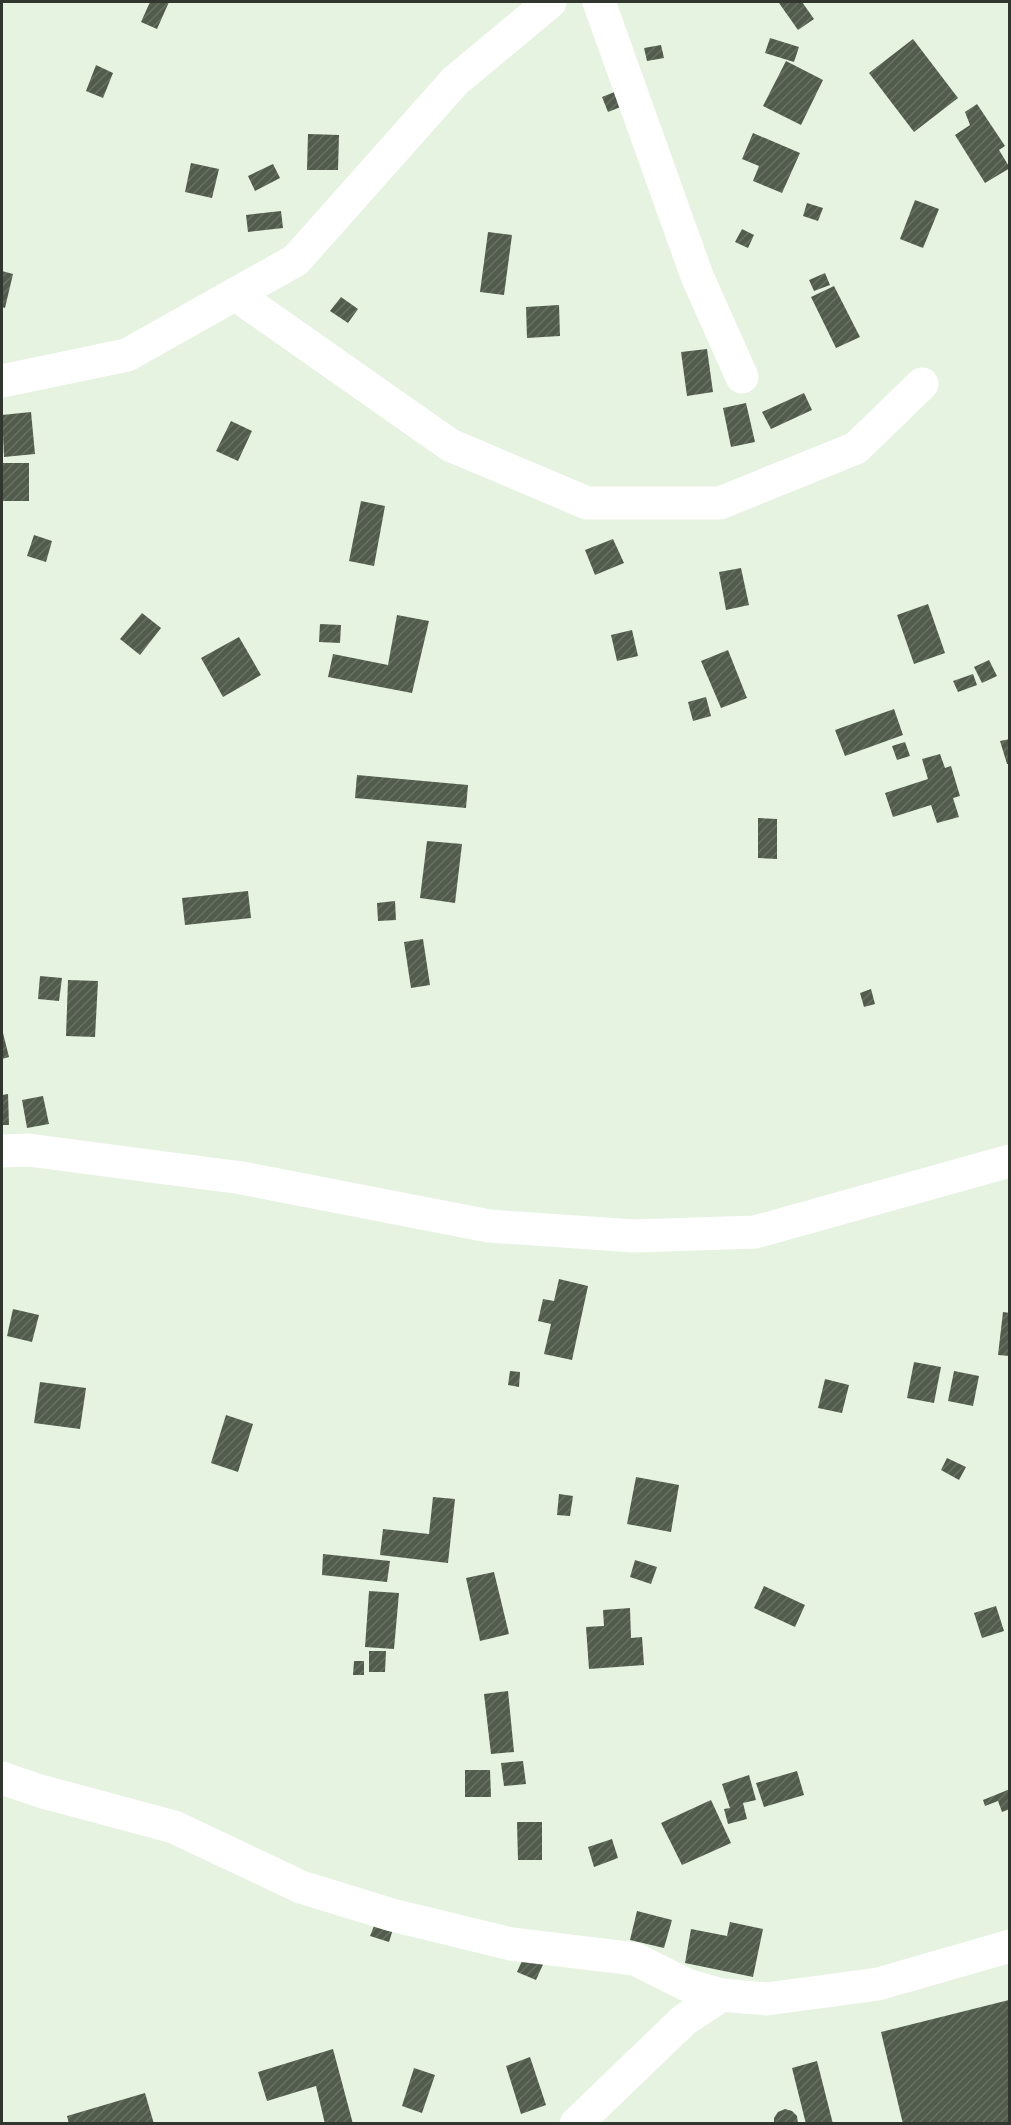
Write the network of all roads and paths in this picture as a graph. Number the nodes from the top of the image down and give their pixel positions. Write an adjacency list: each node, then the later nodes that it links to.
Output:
1 (550, 2): 3 (street)
2 (599, 2): 4 (street)
3 (236, 294): 5 (street); 6 (street)
4 (742, 377)
5 (2, 381)
6 (922, 384)
7 (2, 1151): 8 (street)
8 (1010, 1161)
9 (2, 1778): 11 (street)
10 (1010, 1946): 11 (street)
11 (722, 1995): 12 (street)
12 (576, 2124)

